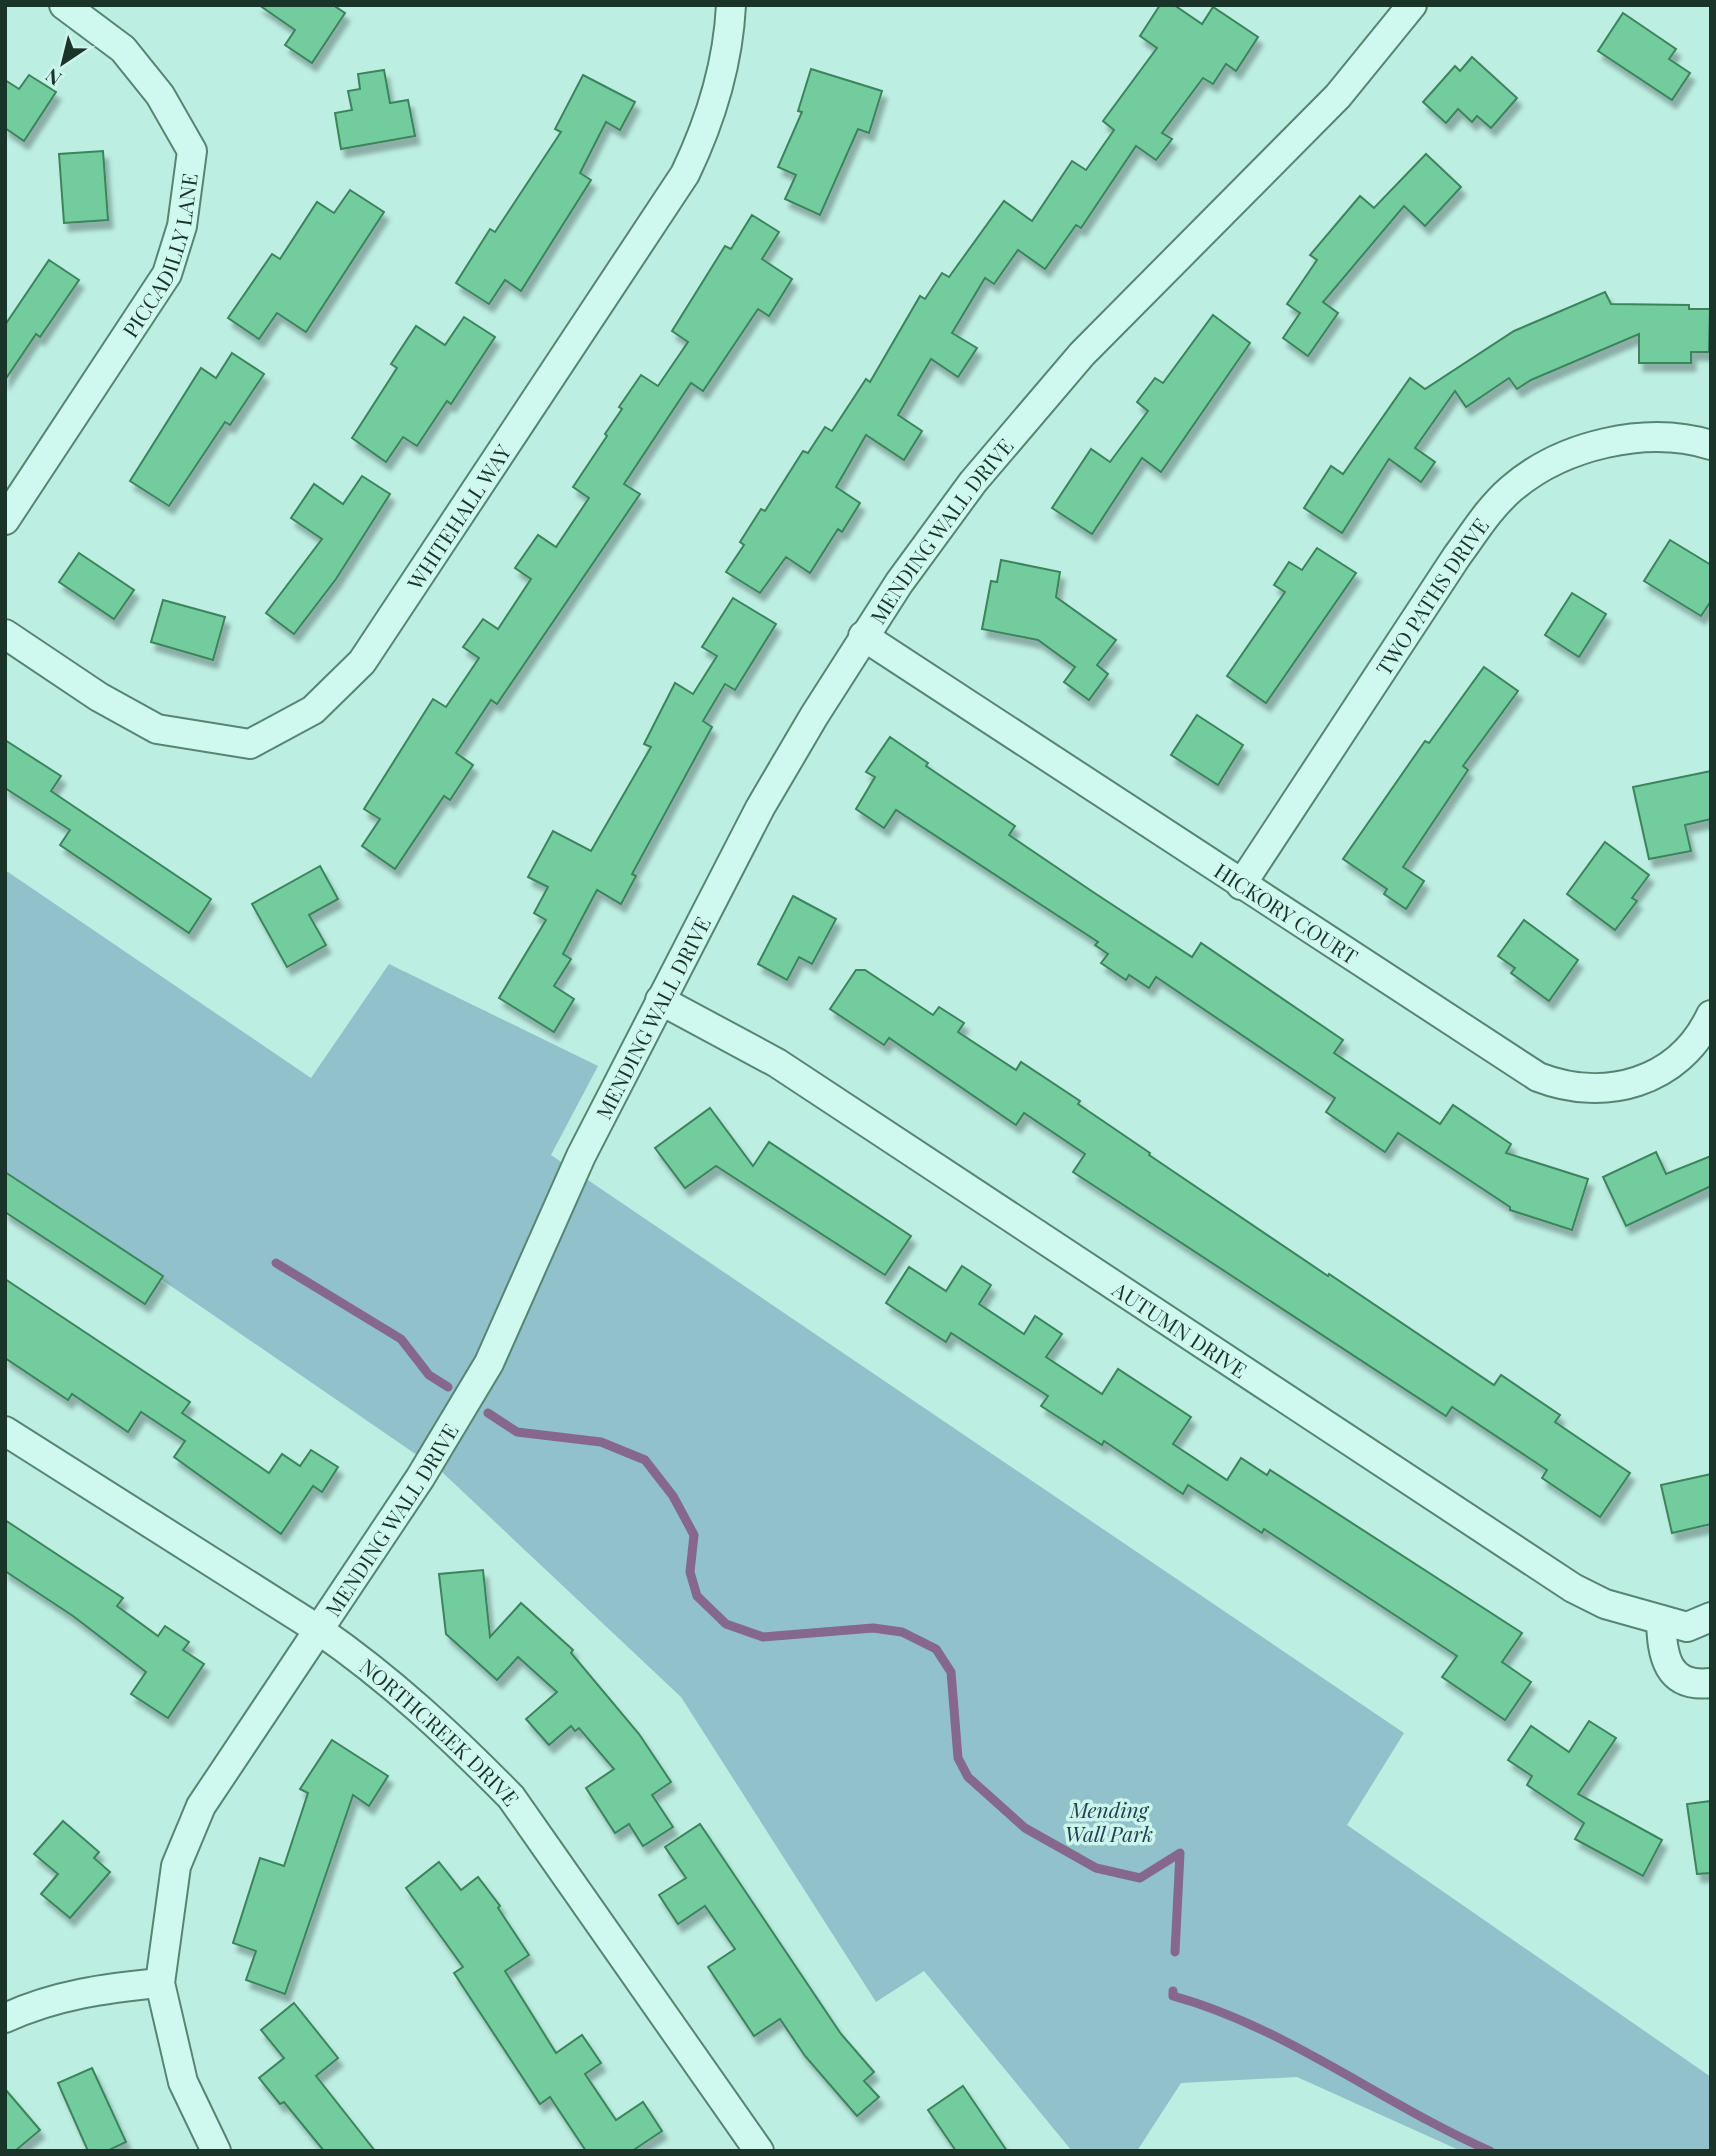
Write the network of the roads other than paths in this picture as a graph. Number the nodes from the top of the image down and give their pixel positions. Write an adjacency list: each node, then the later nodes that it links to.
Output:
1 (64, 5): 5 (street, PICCADILLY LANE)
2 (731, 5): 6 (street, WHITEHALL WAY)
3 (1412, 5): 7 (street, MENDING WALL DRIVE)
4 (1711, 445): 8 (street, TWO PATHS DRIVE)
5 (5, 520)
6 (5, 634)
7 (863, 636): 8 (street, HICKORY COURT); 9 (street, MENDING WALL DRIVE)
8 (1241, 885): 10 (street, HICKORY COURT)
9 (660, 1000): 13 (street, AUTUMN DRIVE); 14 (street, MENDING WALL DRIVE)
10 (1711, 1015)
11 (9, 1442): 14 (street, NORTHCREEK DRIVE)
12 (1711, 1617): 13 (street, AUTUMN DRIVE)
13 (1661, 1620): 15 (street)
14 (319, 1630): 16 (street, MENDING WALL DRIVE); 19 (street, NORTHCREEK DRIVE)
15 (1711, 1683)
16 (160, 1983): 17 (street); 18 (street, MENDING WALL DRIVE)
17 (5, 2018)
18 (216, 2151)
19 (760, 2151)

